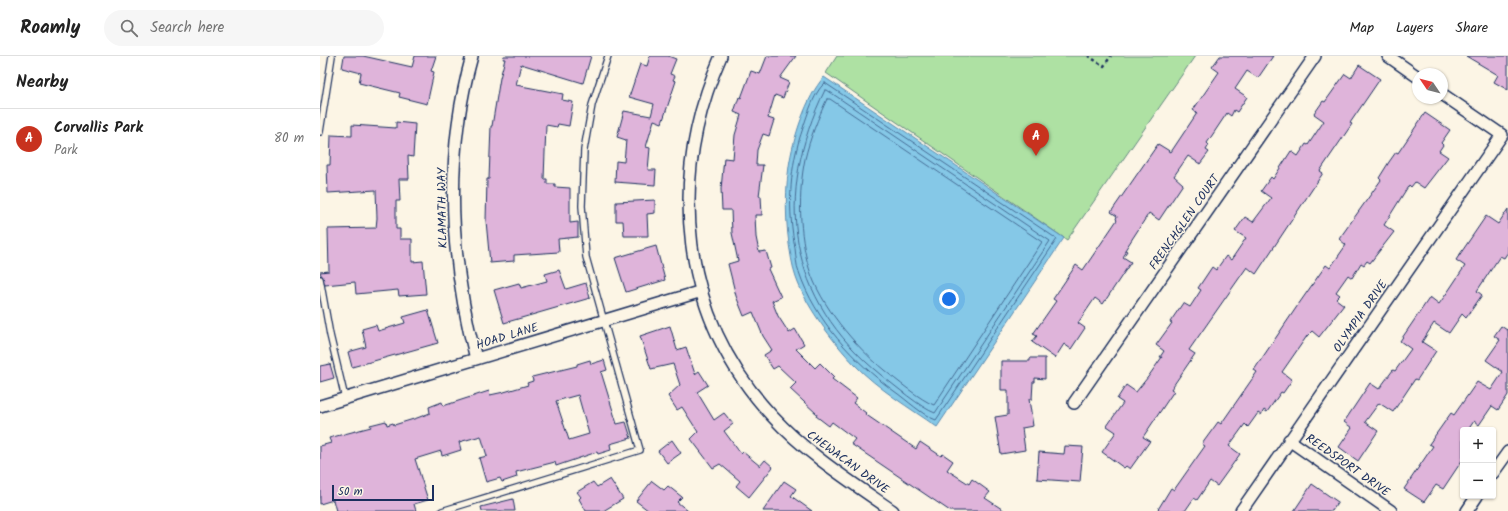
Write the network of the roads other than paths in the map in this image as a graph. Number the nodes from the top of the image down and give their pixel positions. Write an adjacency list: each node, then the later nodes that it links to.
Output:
1 (332, 56): 9 (lane)
2 (472, 56): 13 (street, KLAMATH WAY)
3 (608, 56): 12 (lane)
4 (721, 56): 11 (street, CHEWACAN DRIVE)
5 (1316, 56): 15 (street, FRENCHGLEN COURT)
6 (1388, 56): 7 (street)
7 (1412, 73)
8 (1448, 98): 17 (street, OLYMPIA DRIVE)
9 (320, 132)
10 (320, 279): 14 (lane)
11 (702, 292): 12 (street, HOAD LANE); 22 (street, CHEWACAN DRIVE)
12 (602, 321): 13 (street, HOAD LANE); 21 (lane)
13 (476, 359): 14 (street, HOAD LANE)
14 (345, 398): 16 (street, HOAD LANE)
15 (1074, 403)
16 (320, 406)
17 (1289, 440): 23 (street, OLYMPIA DRIVE); 24 (street, REEDSPORT DRIVE)
18 (1508, 452): 19 (street)
19 (1496, 469)
20 (1475, 499): 25 (street)
21 (442, 511)
22 (893, 511)
23 (1241, 511)
24 (1391, 511)
25 (1467, 511)

